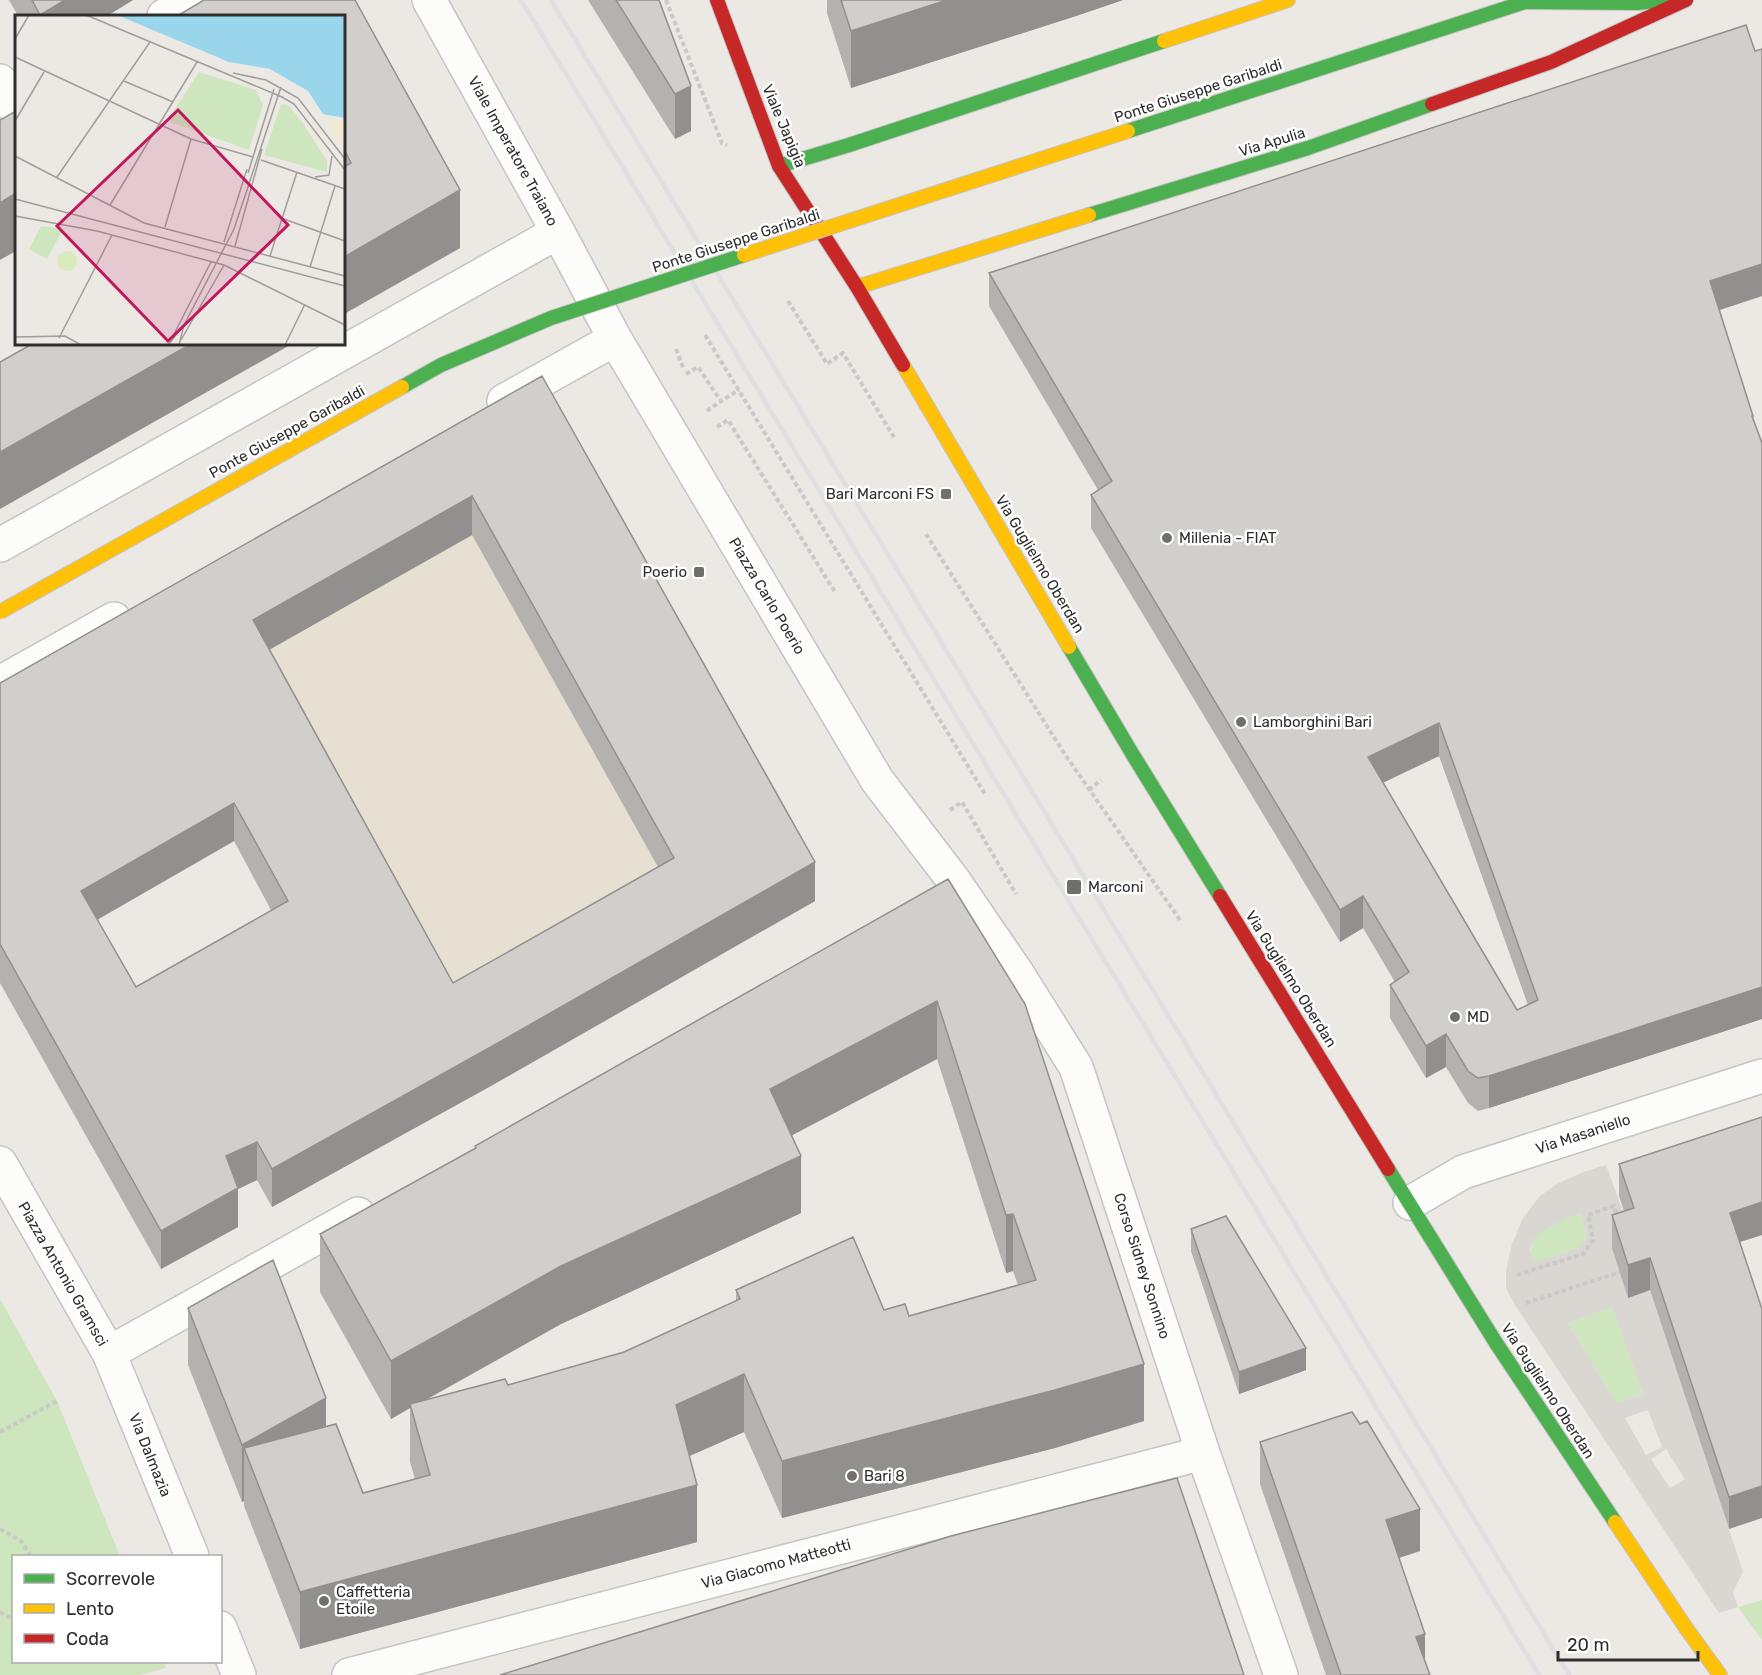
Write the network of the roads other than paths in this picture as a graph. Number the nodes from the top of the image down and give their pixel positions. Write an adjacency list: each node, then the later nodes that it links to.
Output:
1 (192, 0): 8 (street)
2 (429, 0): 10 (street, Viale Imperatore Traiano)
3 (717, 0): 9 (main road, Viale Japigia)
4 (1288, 0): 9 (main road)
5 (1672, 0): 7 (main road)
6 (1686, 0): 11 (main road, Via Apulia)
7 (1527, 1): 17 (main road, Ponte Giuseppe Garibaldi, bridge)
8 (166, 15)
9 (779, 166): 11 (main road, Viale Japigia)
10 (558, 232): 12 (street, Viale Imperatore Traiano); 15 (street)
11 (857, 287): 23 (main road, Via Guglielmo Oberdan)
12 (596, 302): 13 (street, Piazza Carlo Poerio)
13 (615, 339): 14 (street); 19 (street, Piazza Carlo Poerio)
14 (482, 413)
15 (0, 545)
16 (136, 606): 18 (street)
17 (0, 612)
18 (0, 683)
19 (941, 888): 25 (street, Corso Sidney Sonnino)
20 (1762, 1076): 23 (street, Via Masaniello)
21 (0, 1163): 24 (street, Piazza Antonio Gramsci)
22 (382, 1201): 24 (street)
23 (1410, 1203): 31 (main road, Via Guglielmo Oberdan)
24 (109, 1353): 26 (street, Via Dalmazia)
25 (1203, 1453): 29 (street, Via Giacomo Matteotti); 30 (street, Corso Sidney Sonnino)
26 (191, 1555)
27 (222, 1633): 28 (street)
28 (239, 1675)
29 (349, 1675)
30 (1281, 1675)
31 (1720, 1675)

